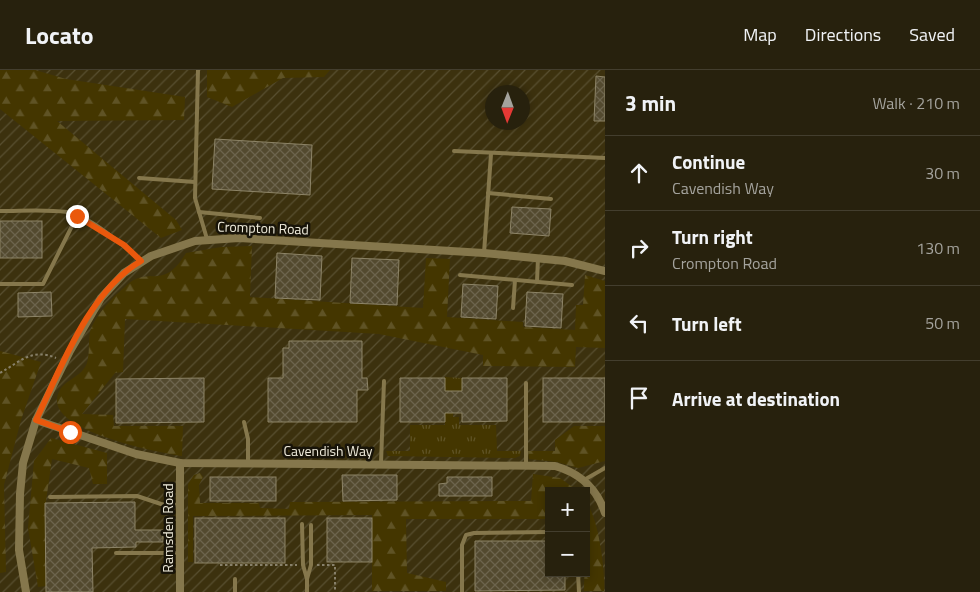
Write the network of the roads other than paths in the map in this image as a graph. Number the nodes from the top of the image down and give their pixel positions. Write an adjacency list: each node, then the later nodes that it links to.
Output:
1 (198, 70): 6 (lane)
2 (454, 151): 3 (lane)
3 (491, 154): 4 (lane); 7 (lane)
4 (605, 158)
5 (139, 178): 6 (lane)
6 (195, 182): 10 (lane)
7 (488, 193): 8 (lane); 14 (lane)
8 (551, 199)
9 (0, 211): 11 (lane)
10 (199, 212): 12 (lane); 13 (lane)
11 (77, 216): 16 (lane); 21 (lane)
12 (260, 218)
13 (208, 240): 14 (street, Crompton Road); 16 (street, Crompton Road)
14 (484, 253): 15 (street, Crompton Road)
15 (538, 258): 17 (street, Crompton Road); 20 (lane)
16 (141, 261): 26 (street, Crompton Road)
17 (605, 271)
18 (460, 275): 19 (lane)
19 (515, 280): 20 (lane); 23 (lane)
20 (537, 282): 22 (lane)
21 (0, 284)
22 (572, 285)
23 (513, 308)
24 (384, 381): 30 (lane)
25 (526, 383): 31 (lane)
26 (36, 420): 28 (street, Cavendish Way); 45 (street, Crompton Road)
27 (244, 422): 29 (lane)
28 (180, 463): 29 (street, Cavendish Way); 35 (street, Ramsden Road)
29 (248, 464): 30 (street, Cavendish Way)
30 (381, 464): 31 (street, Cavendish Way)
31 (526, 464): 33 (street, Cavendish Way)
32 (605, 468): 33 (lane)
33 (584, 480): 36 (street, Cavendish Way)
34 (50, 497): 35 (lane)
35 (180, 505): 41 (street, Ramsden Road)
36 (605, 514)
37 (302, 524): 44 (lane)
38 (311, 525): 44 (lane)
39 (545, 532): 49 (lane)
40 (116, 553): 41 (lane)
41 (180, 553): 46 (street, Ramsden Road)
42 (578, 577): 50 (lane)
43 (235, 579): 47 (lane)
44 (307, 579): 48 (lane)
45 (26, 592)
46 (180, 592)
47 (235, 592)
48 (307, 592)
49 (462, 592)
50 (578, 592)

